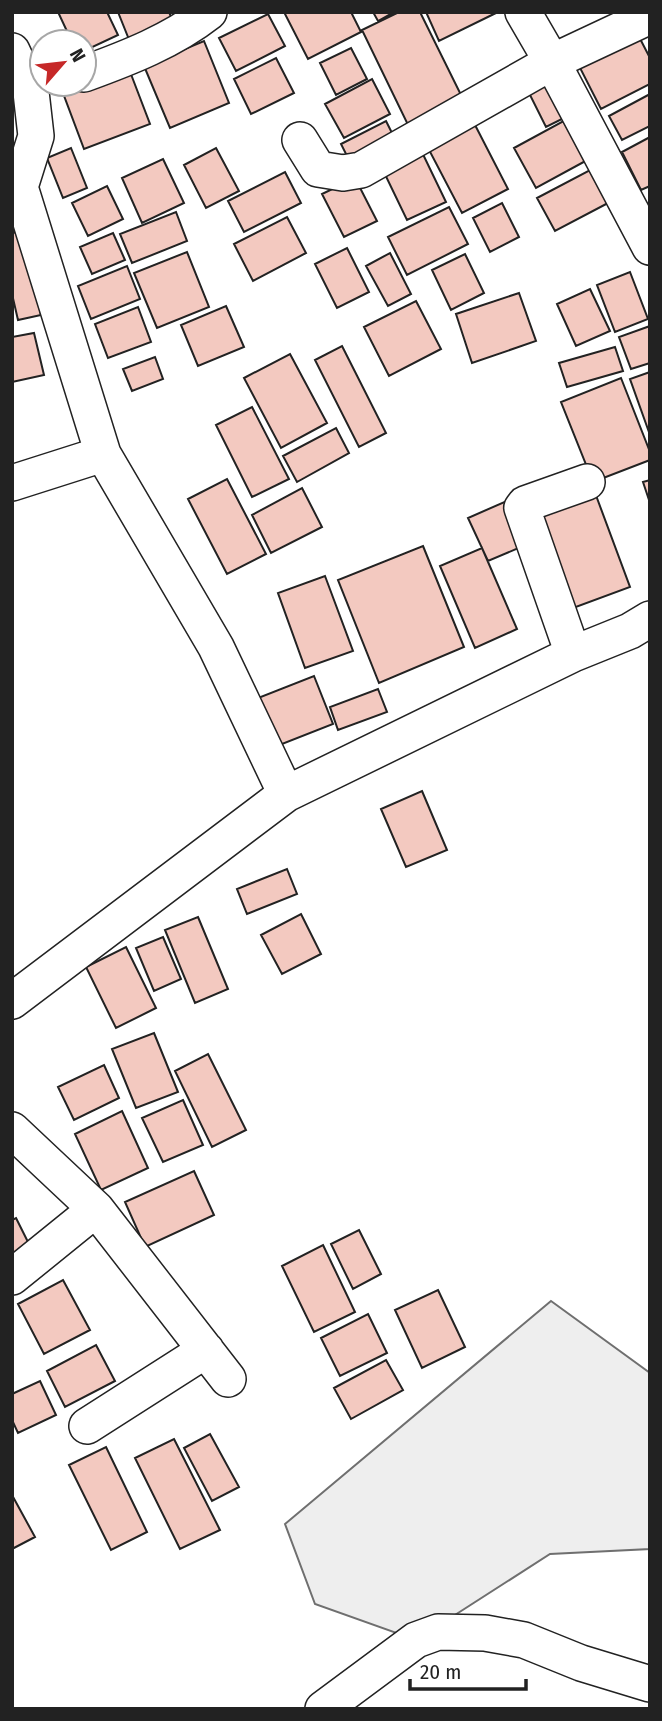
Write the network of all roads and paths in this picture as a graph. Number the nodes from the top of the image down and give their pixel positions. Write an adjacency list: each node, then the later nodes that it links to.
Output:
1 (209, 12): 6 (street)
2 (523, 12): 5 (street)
3 (650, 16): 5 (street)
4 (12, 51): 7 (street)
5 (552, 62): 9 (street); 11 (street)
6 (98, 69)
7 (28, 70)
8 (42, 98): 10 (street)
9 (300, 140)
10 (16, 188): 12 (street)
11 (646, 231)
12 (103, 454): 13 (street); 17 (street)
13 (12, 482)
14 (587, 482): 16 (street)
15 (650, 619): 16 (street)
16 (573, 654): 17 (street)
17 (286, 794): 18 (street)
18 (12, 1001)
19 (12, 1130): 20 (street)
20 (96, 1209): 21 (street); 22 (street)
21 (12, 1277)
22 (206, 1350): 23 (street); 24 (street)
23 (228, 1379)
24 (87, 1426)
25 (650, 1684): 26 (street)
26 (323, 1709)

